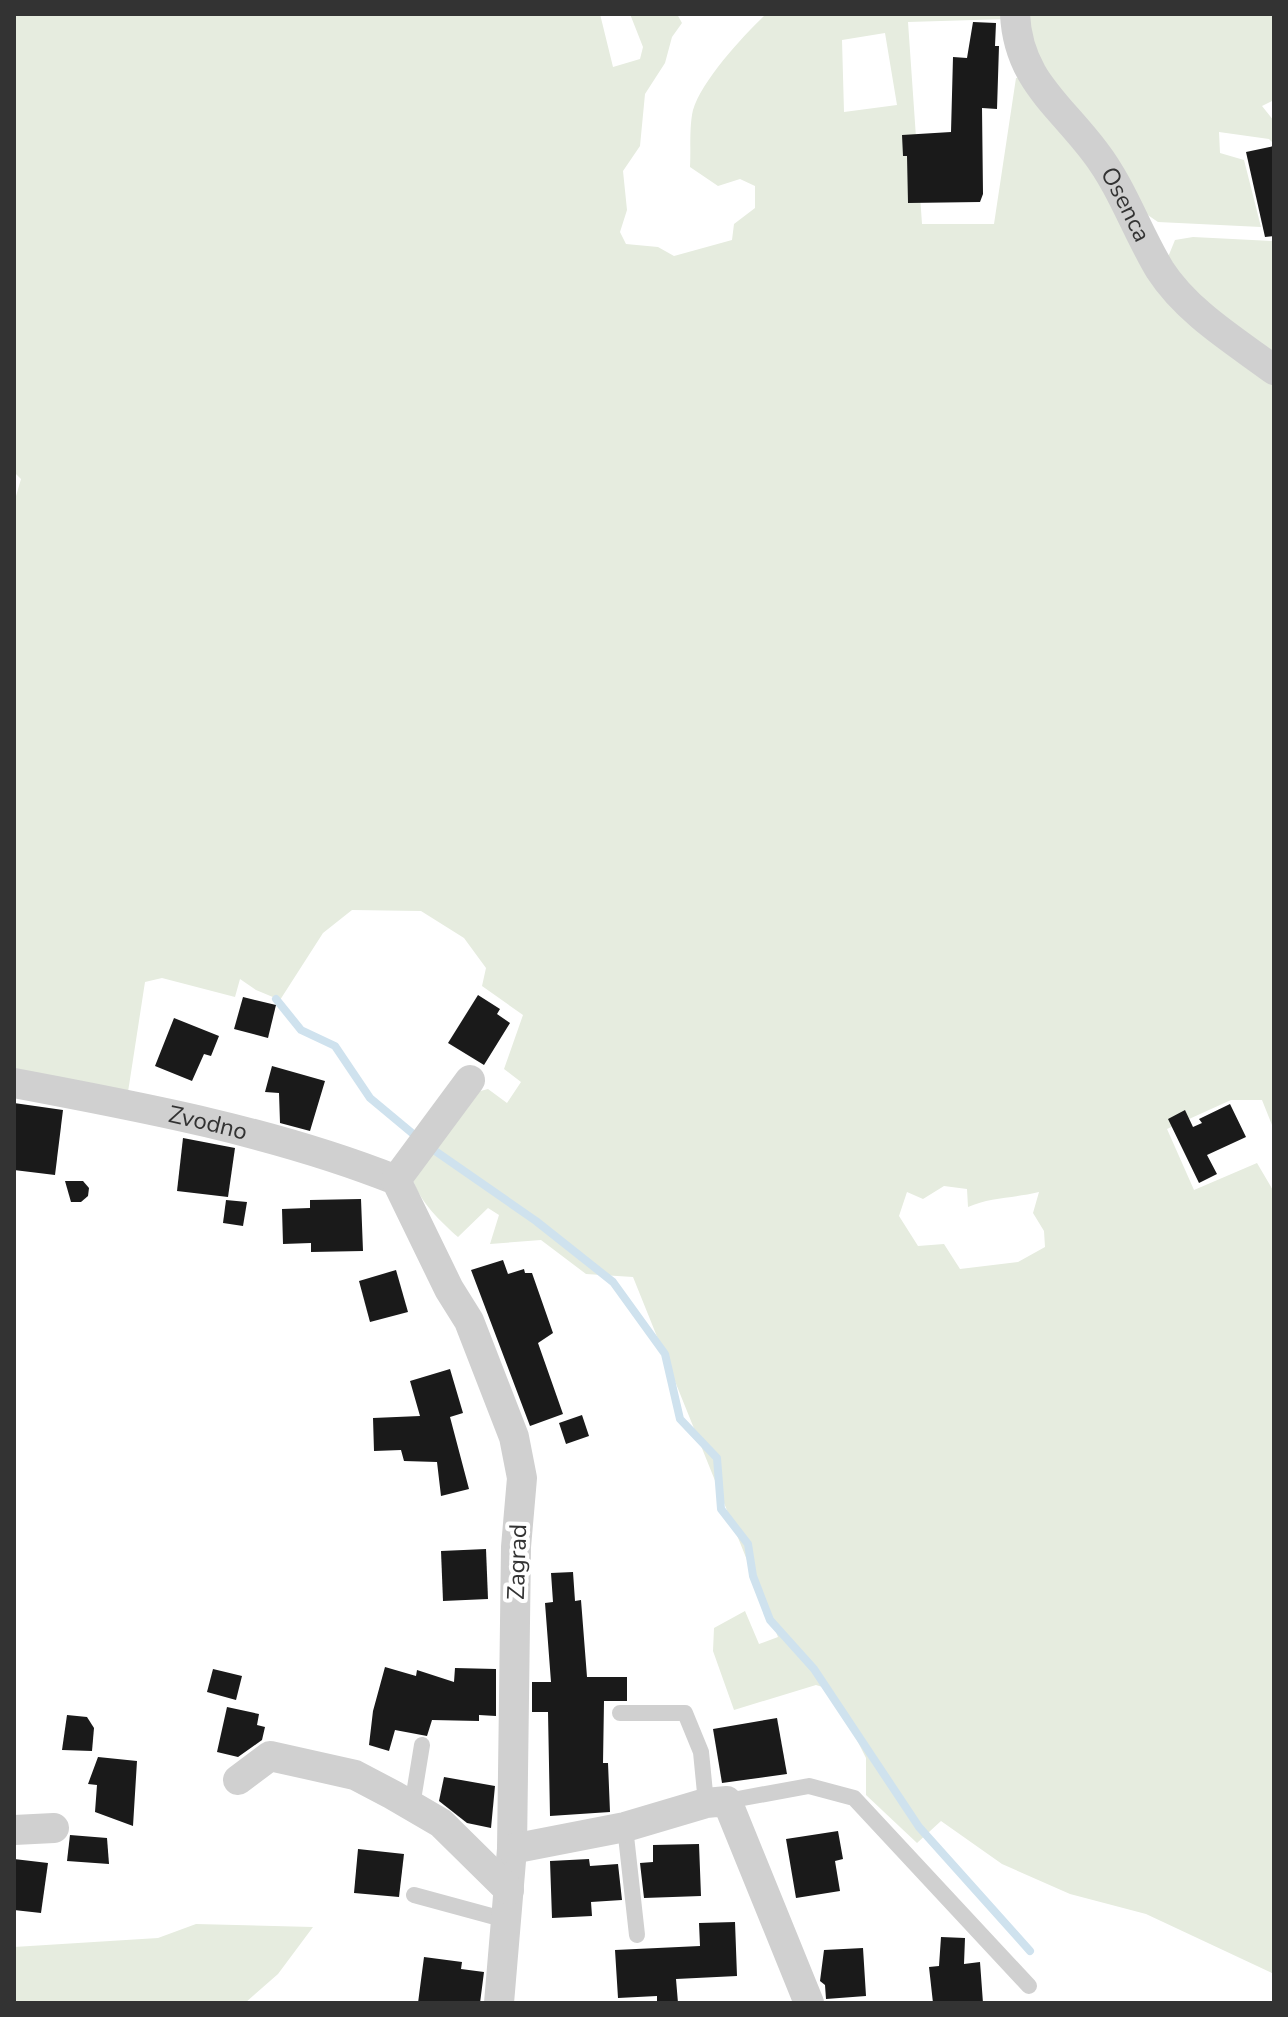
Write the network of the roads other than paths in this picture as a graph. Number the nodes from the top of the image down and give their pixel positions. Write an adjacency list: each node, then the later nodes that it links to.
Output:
1 (1015, 14): 2 (street, Osenca)
2 (1274, 370)
3 (470, 1080): 5 (street)
4 (14, 1083): 5 (street, Zvodno)
5 (396, 1180): 14 (street, Zagrad)
6 (620, 1713): 9 (lane)
7 (422, 1745): 10 (lane)
8 (238, 1780): 10 (street)
9 (716, 1802): 11 (street); 18 (lane); 20 (street)
10 (412, 1806): 16 (street)
11 (625, 1827): 14 (street); 17 (lane)
12 (54, 1828): 13 (street)
13 (14, 1830)
14 (512, 1849): 16 (street, Zagrad)
15 (414, 1895): 16 (lane)
16 (507, 1905): 19 (street, Zagrad)
17 (637, 1935)
18 (1029, 1986)
19 (499, 2003)
20 (809, 2003)

